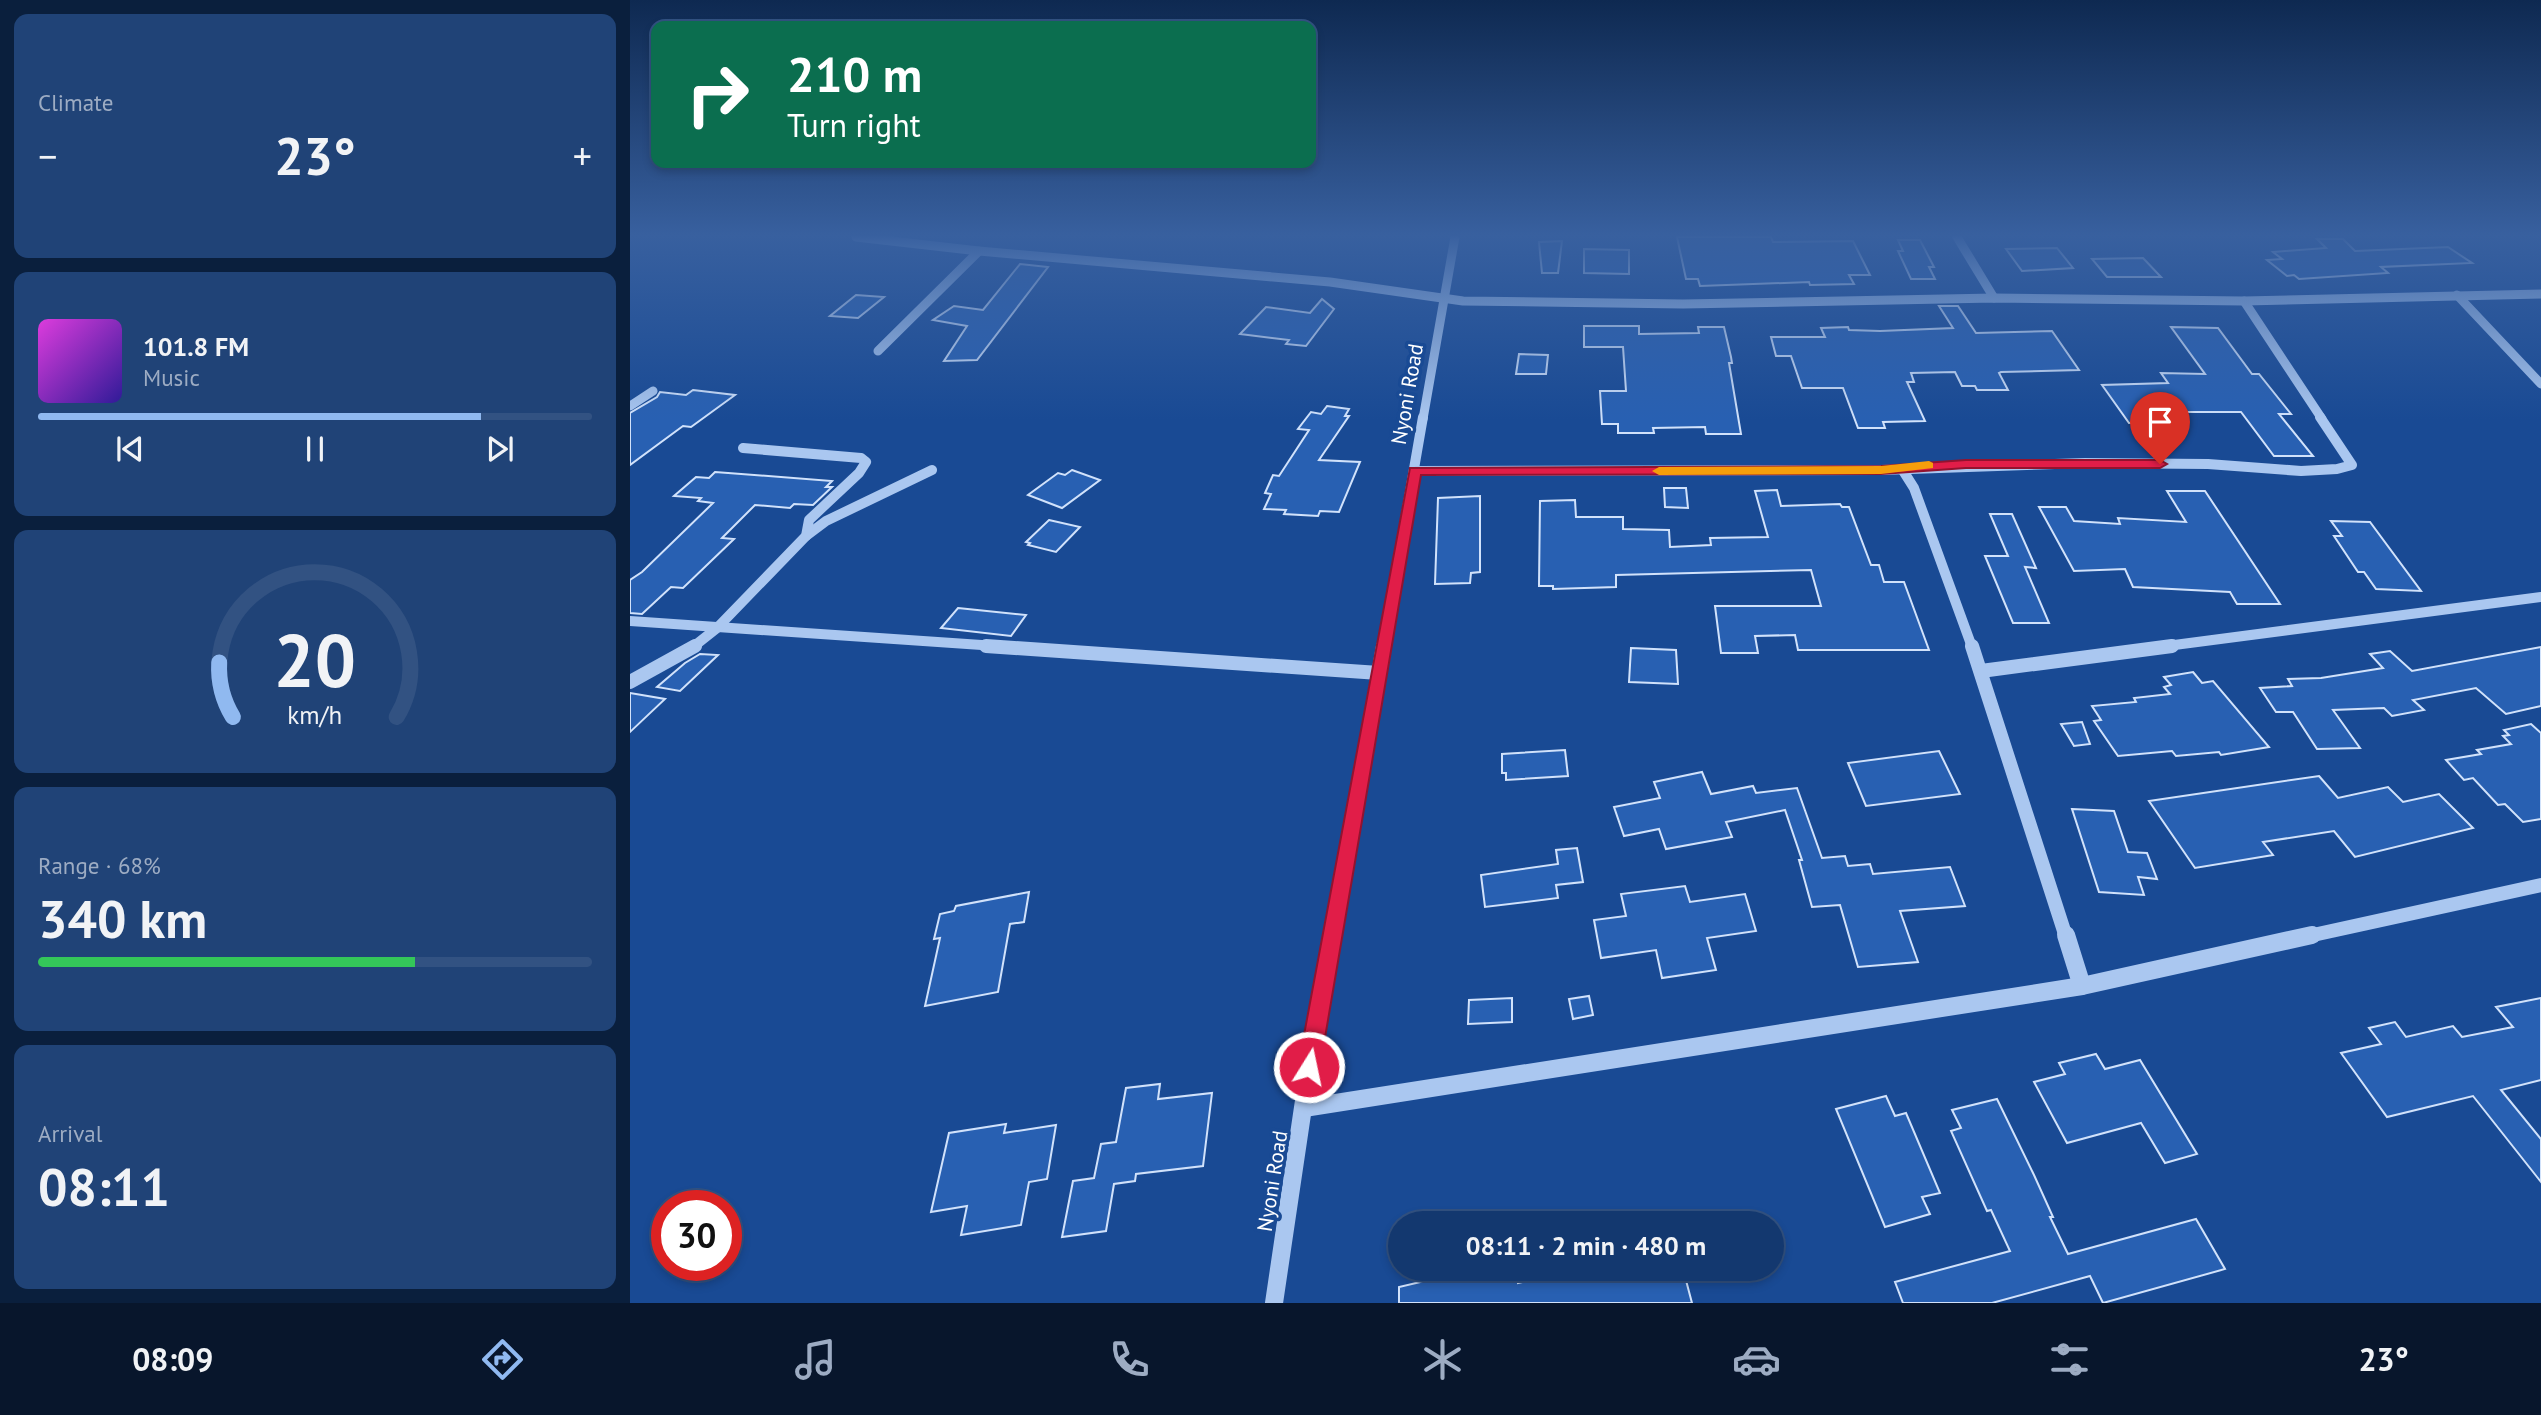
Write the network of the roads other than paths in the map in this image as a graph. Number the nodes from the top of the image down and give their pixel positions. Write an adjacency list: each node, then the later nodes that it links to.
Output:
1 (932, 298): 8 (street)
2 (1436, 298): 6 (street)
3 (1994, 298): 6 (street); 7 (street)
4 (2357, 298): 7 (street)
5 (2459, 298): 9 (street)
6 (1444, 299): 15 (street, Nyoni Road)
7 (2244, 301): 13 (street)
8 (878, 351)
9 (2541, 384)
10 (653, 391): 11 (street)
11 (630, 406)
12 (743, 448): 16 (street)
13 (1902, 468): 15 (street); 20 (street)
14 (932, 470): 16 (street)
15 (1415, 471): 21 (street, Nyoni Road)
16 (806, 536): 19 (street)
17 (2541, 597): 20 (street)
18 (630, 621): 19 (street)
19 (718, 628): 21 (street); 22 (street)
20 (1981, 671): 24 (street)
21 (1379, 673): 25 (street, Nyoni Road)
22 (630, 682)
23 (2541, 886): 24 (street)
24 (2082, 986): 25 (street)
25 (1304, 1108): 26 (street, Nyoni Road)
26 (1274, 1303)

